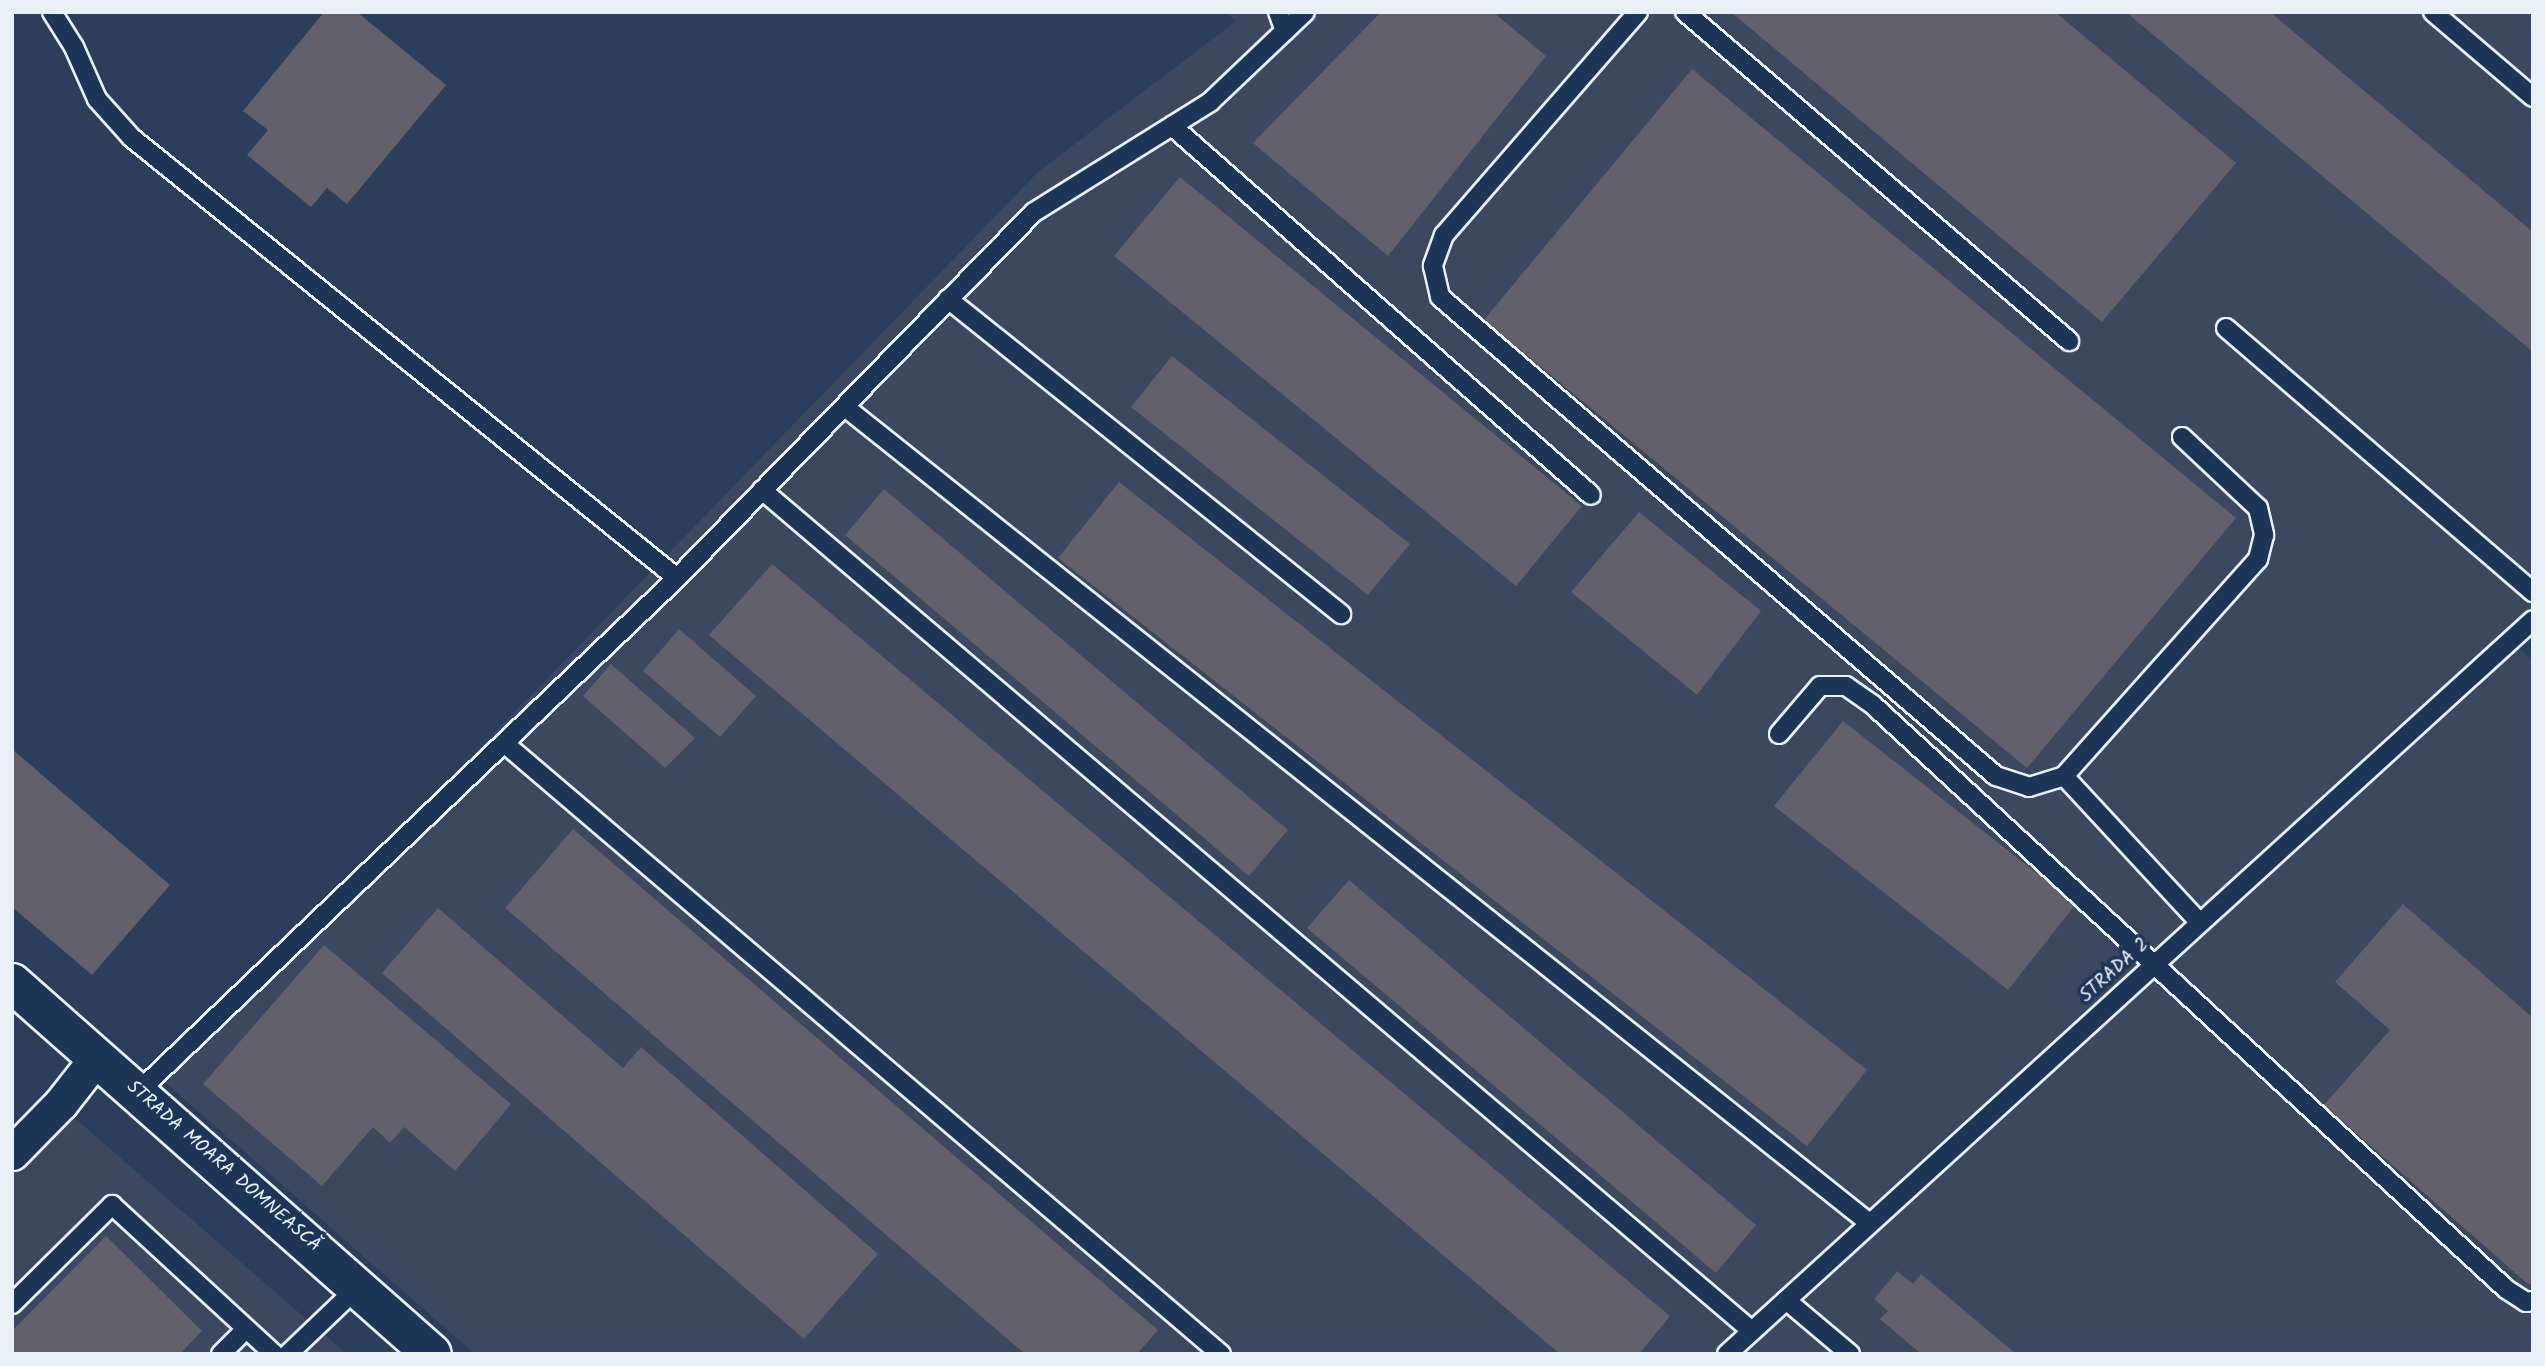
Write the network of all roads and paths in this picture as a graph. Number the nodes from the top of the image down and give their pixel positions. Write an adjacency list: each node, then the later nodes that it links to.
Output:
1 (52, 12): 17 (lane)
2 (1278, 12): 7 (lane)
3 (1305, 12): 7 (lane)
4 (1638, 12): 23 (lane)
5 (1685, 12): 12 (lane)
6 (2433, 12): 8 (lane)
7 (1285, 32): 9 (lane)
8 (2533, 97)
9 (1172, 126): 10 (lane); 16 (lane)
10 (948, 299): 13 (lane); 19 (lane)
11 (2226, 328): 18 (lane)
12 (2069, 341)
13 (845, 407): 15 (lane); 30 (lane)
14 (2182, 437): 23 (lane)
15 (762, 490): 17 (lane); 36 (lane)
16 (1591, 495)
17 (677, 578): 22 (lane)
18 (2533, 592)
19 (1341, 614)
20 (2533, 620): 24 (lane, STRADA 2)
21 (1779, 734): 25 (lane)
22 (504, 743): 28 (lane); 41 (lane)
23 (2064, 776): 24 (lane)
24 (2200, 923): 25 (lane, STRADA 2)
25 (2155, 964): 30 (lane, STRADA 2); 33 (lane)
26 (12, 983): 27 (street, STRADA MOARA DOMNEASCĂ)
27 (97, 1057): 28 (street, STRADA MOARA DOMNEASCĂ); 29 (street)
28 (138, 1092): 31 (street, STRADA MOARA DOMNEASCĂ)
29 (12, 1153)
30 (1868, 1222): 32 (lane, STRADA 2)
31 (358, 1287): 39 (lane); 40 (street, STRADA MOARA DOMNEASCĂ)
32 (1786, 1300): 36 (lane, STRADA 2); 43 (lane)
33 (2533, 1301)
34 (12, 1304): 35 (lane)
35 (246, 1329): 37 (lane); 38 (lane)
36 (1752, 1331): 42 (lane, STRADA 2)
37 (221, 1354)
38 (274, 1354)
39 (288, 1354)
40 (432, 1354)
41 (1221, 1354)
42 (1727, 1354)
43 (1850, 1354)

